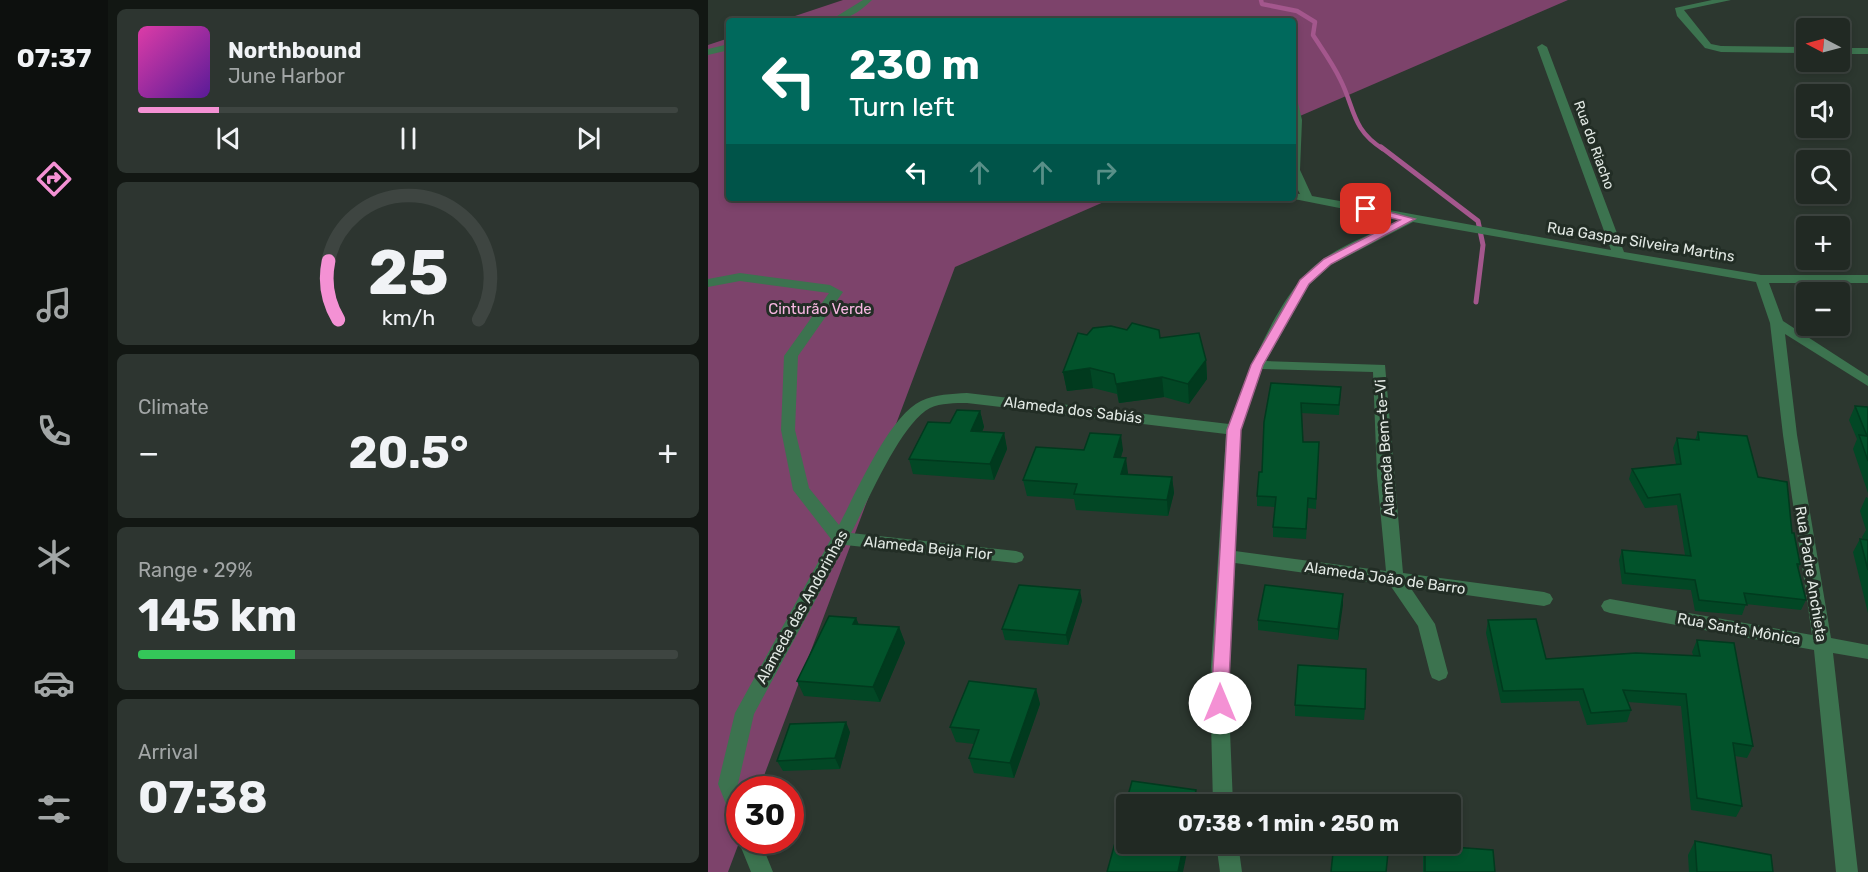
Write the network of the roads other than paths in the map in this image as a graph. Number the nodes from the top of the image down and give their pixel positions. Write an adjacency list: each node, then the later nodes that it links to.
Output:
1 (868, 0): 3 (street)
2 (1727, 0): 6 (street)
3 (840, 18)
4 (1542, 47): 16 (street, Rua do Riacho)
5 (726, 48): 9 (street)
6 (1796, 50)
7 (1850, 51): 8 (street)
8 (1868, 51)
9 (708, 52)
10 (1296, 110): 11 (street)
11 (1296, 142)
12 (1296, 176): 14 (street)
13 (1296, 196): 14 (street, Rua Gaspar Silveira Martins)
14 (1307, 197): 15 (street, Rua Gaspar Silveira Martins)
15 (1410, 219): 16 (street, Rua Gaspar Silveira Martins); 21 (street)
16 (1618, 254): 17 (street, Rua Gaspar Silveira Martins)
17 (1761, 279): 18 (street, Rua Gaspar Silveira Martins); 20 (street, Rua Padre Anchieta)
18 (1868, 279)
19 (708, 283): 25 (street)
20 (1777, 324): 22 (street); 31 (street, Rua Padre Anchieta)
21 (1257, 365): 24 (street); 28 (street, Alameda Bem-te-Vi)
22 (1868, 382)
23 (914, 410): 24 (street, Alameda dos Sabiás); 25 (street, Alameda das Andorinhas)
24 (1234, 430): 26 (street)
25 (840, 538): 27 (street, Alameda Beija Flor); 34 (street, Alameda das Andorinhas)
26 (1227, 556): 28 (street, Alameda João de Barro); 35 (street)
27 (1016, 557)
28 (1395, 579): 29 (street, Alameda João de Barro); 33 (street)
29 (1544, 599)
30 (1610, 606): 31 (street, Rua Santa Mônica)
31 (1823, 645): 32 (street, Rua Santa Mônica); 40 (street, Rua Padre Anchieta)
32 (1868, 652)
33 (1439, 673)
34 (730, 776)
35 (1223, 794)
36 (755, 854): 38 (street)
37 (1229, 854): 39 (street)
38 (762, 872)
39 (1231, 872)
40 (1847, 872)

